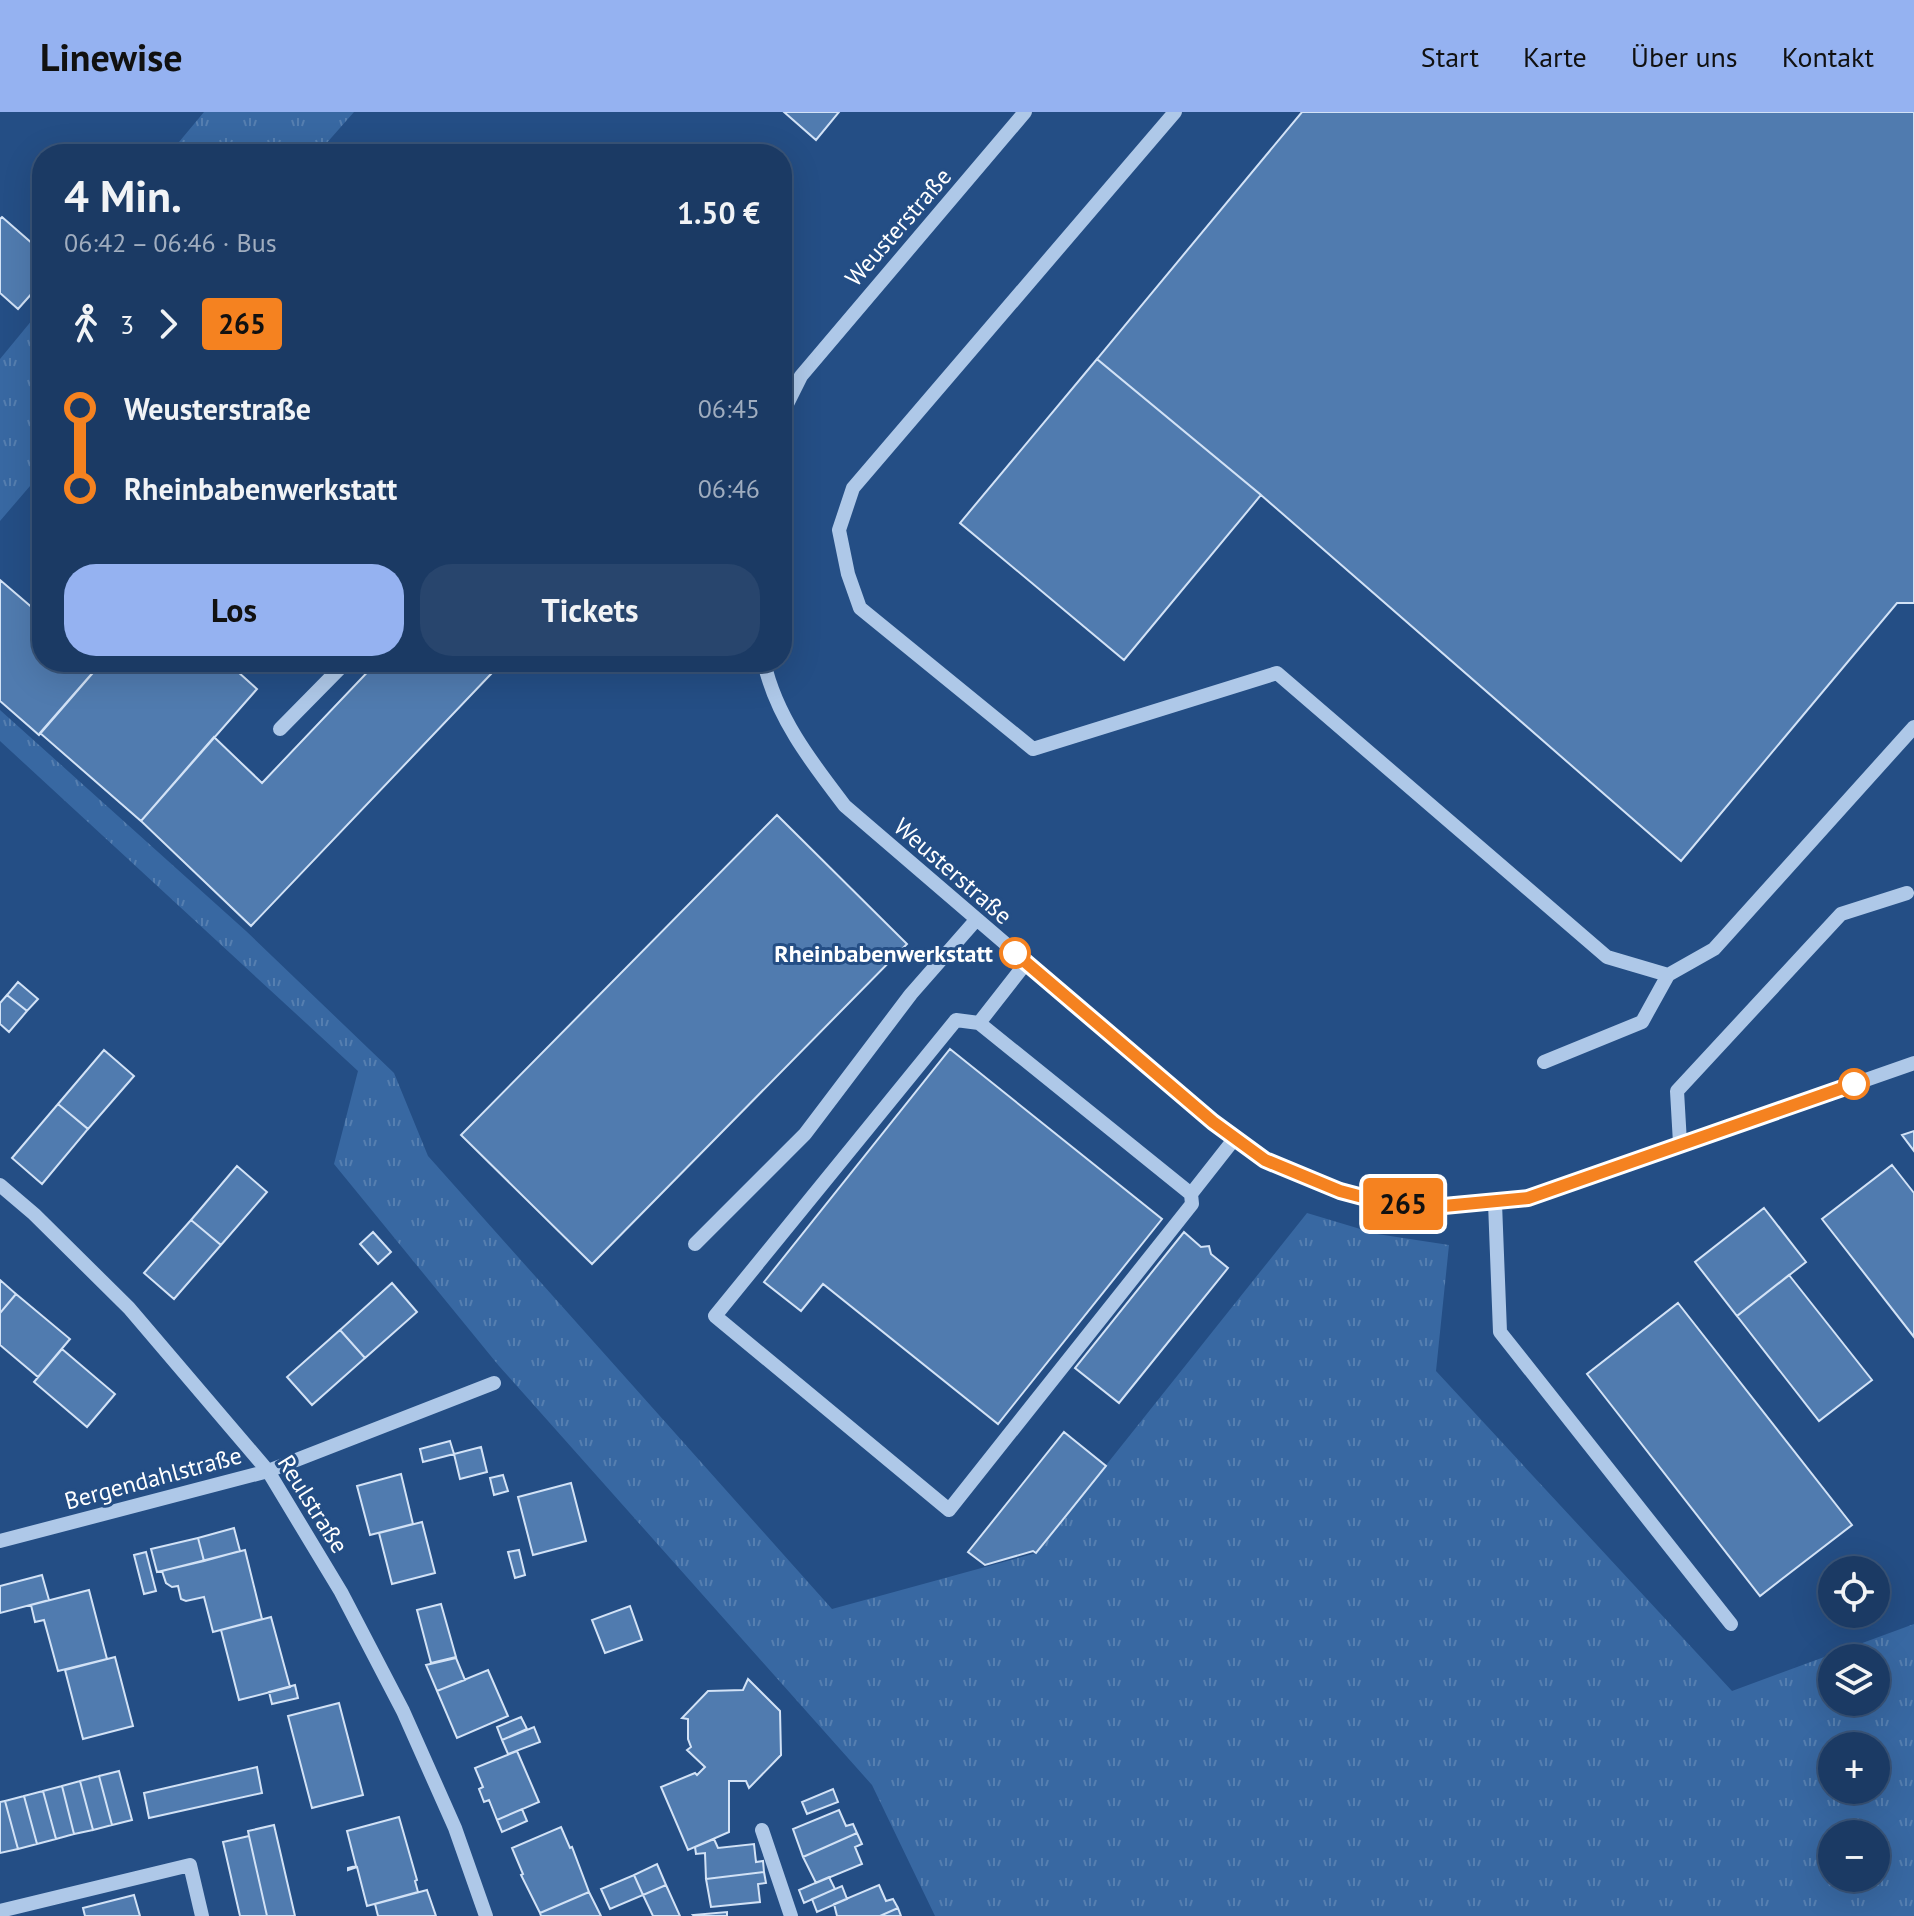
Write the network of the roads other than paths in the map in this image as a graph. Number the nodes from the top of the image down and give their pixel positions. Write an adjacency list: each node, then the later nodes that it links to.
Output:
1 (1025, 112): 3 (street, Weusterstraße)
2 (1175, 112): 11 (street)
3 (792, 394)
4 (336, 672): 7 (street)
5 (768, 672): 9 (street, Weusterstraße)
6 (1914, 727): 11 (street)
7 (280, 729)
8 (1907, 893): 16 (street)
9 (976, 920): 10 (street, Weusterstraße); 20 (street)
10 (1026, 963): 12 (street); 15 (street, Weusterstraße)
11 (1668, 975): 13 (street)
12 (979, 1023): 18 (street); 18 (street)
13 (1544, 1062)
14 (1914, 1063): 16 (street, Weusterstraße)
15 (1235, 1138): 18 (street); 19 (street, Weusterstraße)
16 (1680, 1143): 19 (street, Weusterstraße)
17 (0, 1185): 22 (street, Reulstraße)
18 (1191, 1194)
19 (1495, 1203): 24 (street)
20 (695, 1244)
21 (494, 1383): 22 (street, Bergendahlstraße)
22 (268, 1471): 23 (street, Bergendahlstraße); 28 (street, Reulstraße)
23 (0, 1541)
24 (1731, 1624)
25 (762, 1830): 29 (street)
26 (0, 1911): 27 (street)
27 (202, 1916)
28 (486, 1916)
29 (791, 1916)

